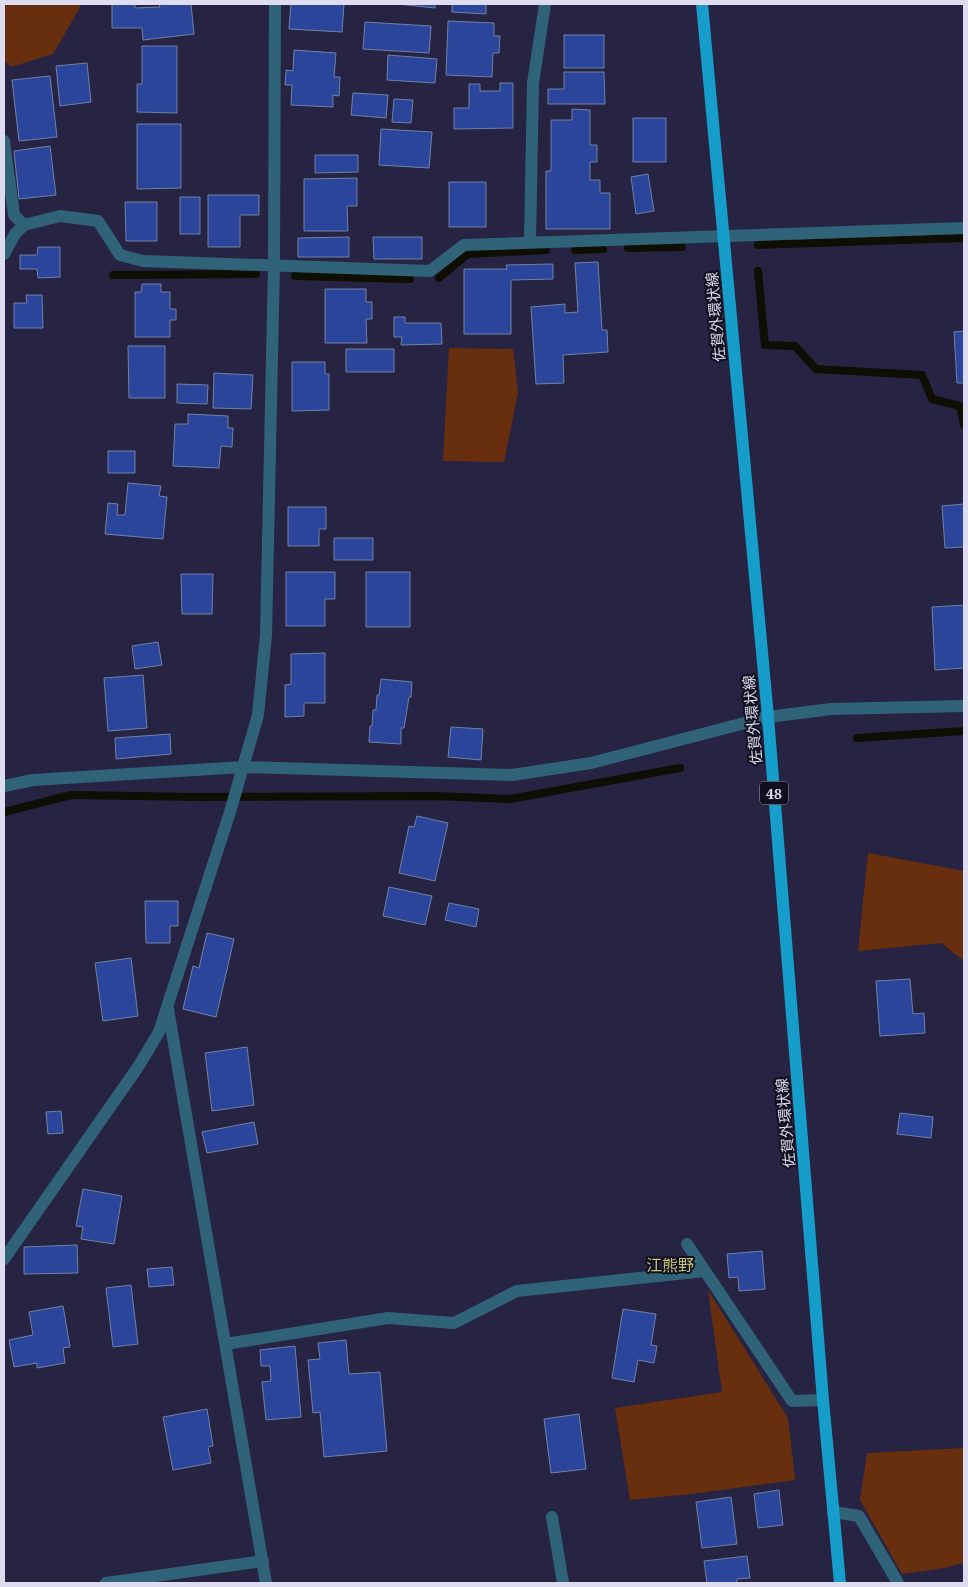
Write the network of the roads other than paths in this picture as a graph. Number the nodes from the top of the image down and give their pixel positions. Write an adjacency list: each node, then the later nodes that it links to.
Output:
1 (276, 4): 10 (street)
2 (545, 4): 8 (street)
3 (702, 4): 7 (main road, 佐賀外環状線 / 48)
4 (4, 141): 5 (street)
5 (24, 225): 9 (street); 10 (street)
6 (964, 228): 7 (street)
7 (724, 236): 8 (street); 12 (main road, 佐賀外環状線 / 48)
8 (530, 242): 10 (street)
9 (4, 254)
10 (274, 265): 13 (street)
11 (964, 706): 12 (street)
12 (768, 717): 13 (street); 20 (main road, 佐賀外環状線 / 48)
13 (243, 767): 14 (street); 15 (street)
14 (4, 786)
15 (168, 1008): 17 (street); 19 (street)
16 (687, 1244): 18 (street)
17 (4, 1259)
18 (705, 1271): 19 (street); 20 (street)
19 (226, 1344): 23 (street)
20 (823, 1400): 21 (main road, 佐賀外環状線 / 48)
21 (833, 1512): 27 (main road, 佐賀外環状線 / 48); 28 (street)
22 (552, 1517): 26 (street)
23 (263, 1561): 24 (street); 25 (street)
24 (106, 1583)
25 (266, 1583)
26 (563, 1583)
27 (840, 1583)
28 (898, 1583)

